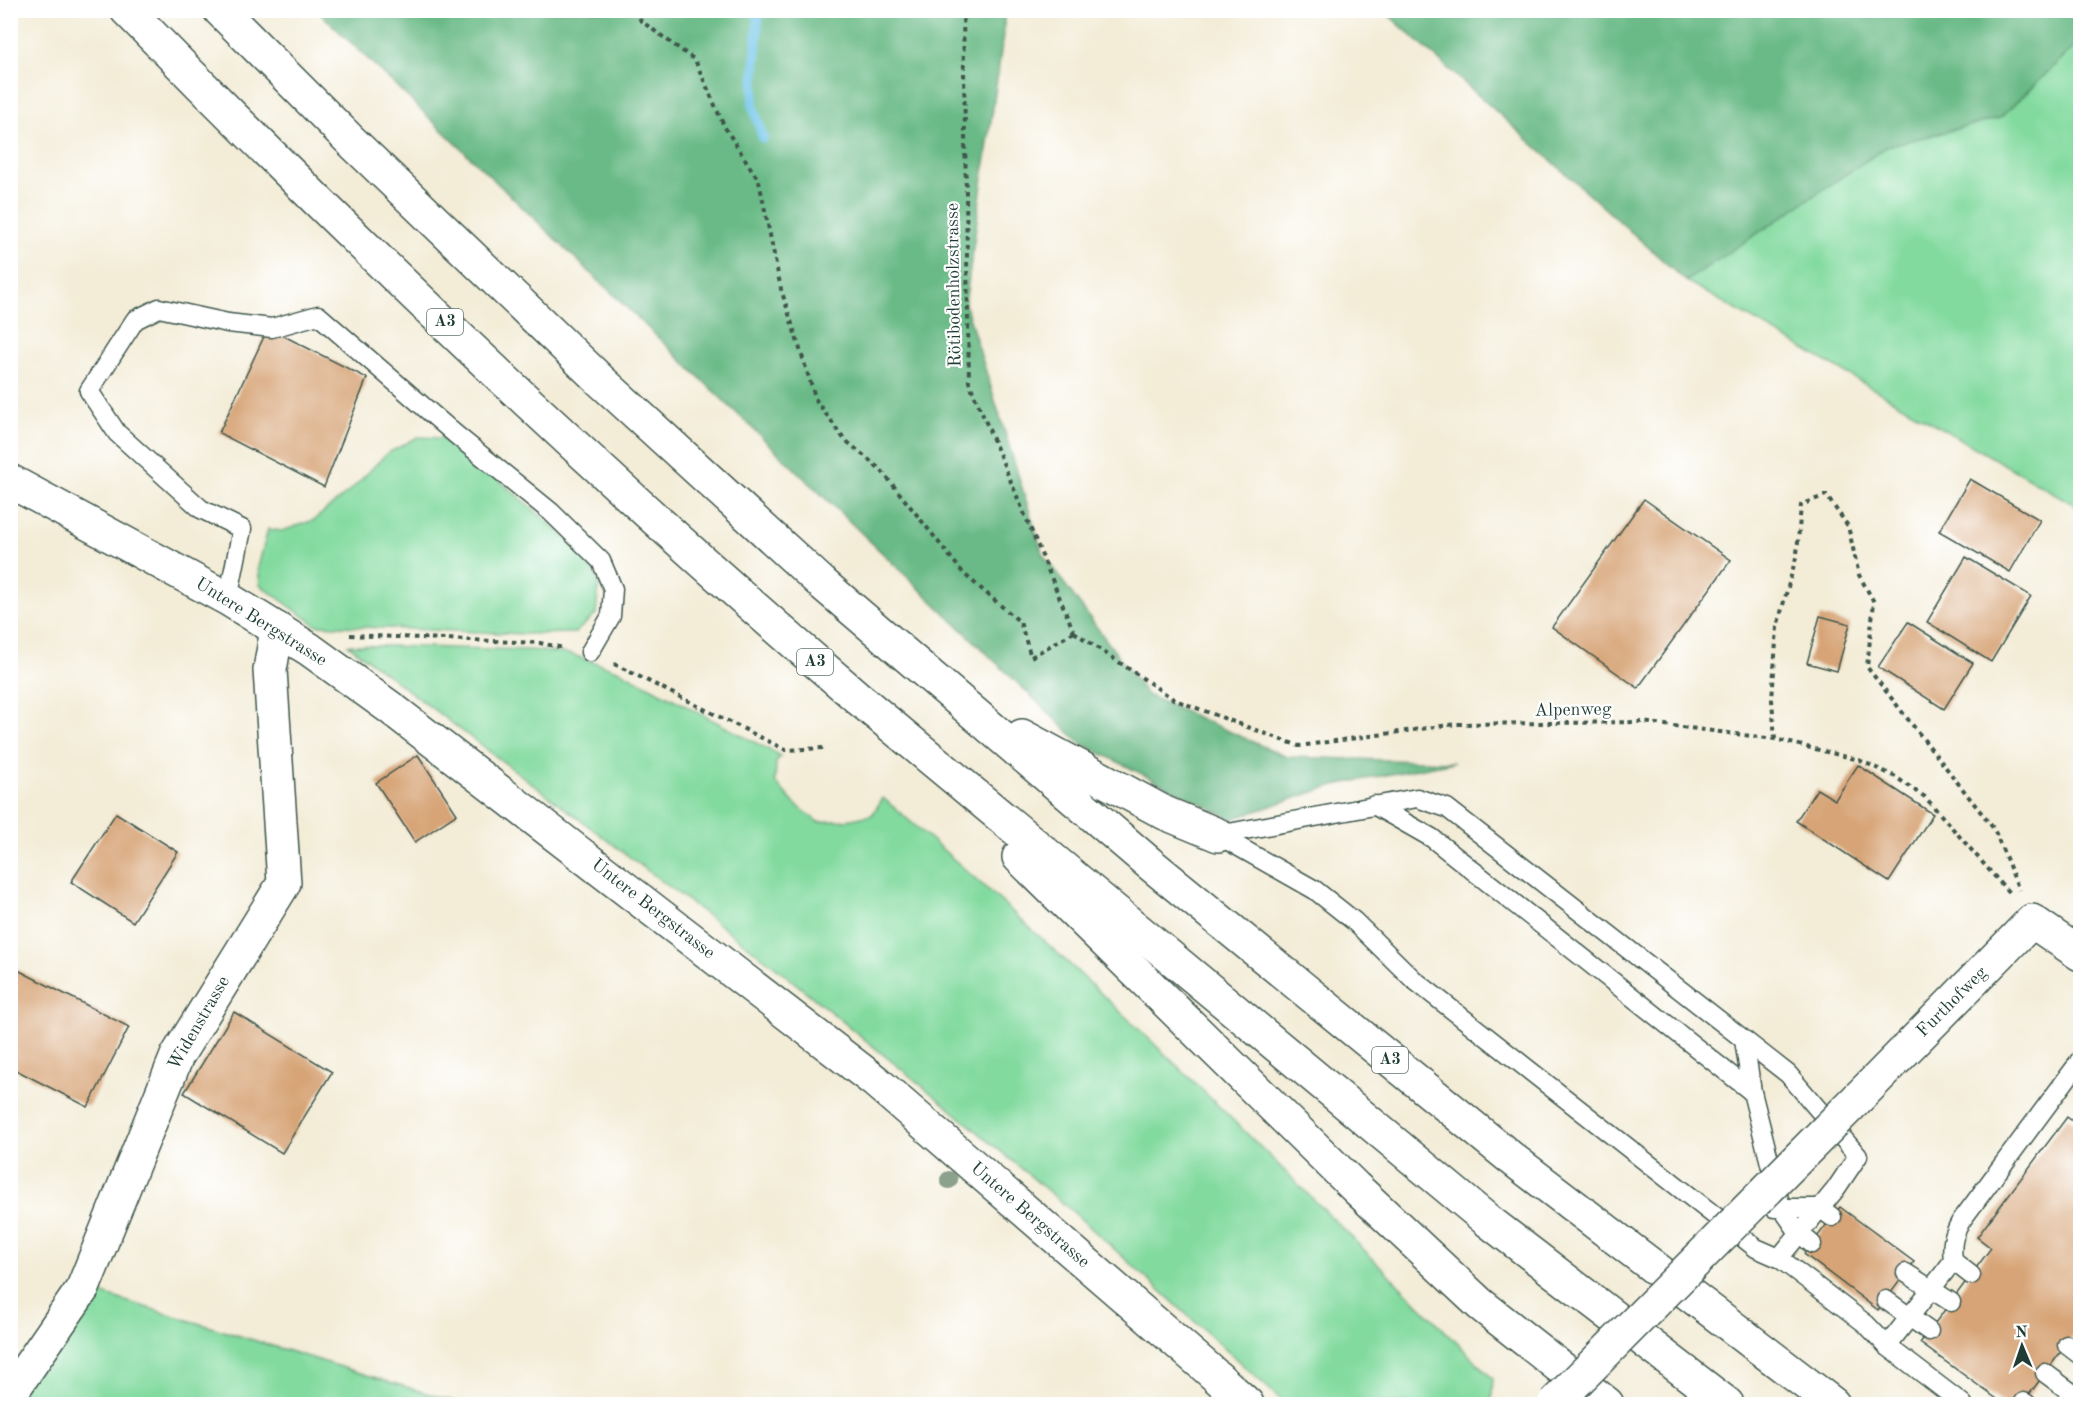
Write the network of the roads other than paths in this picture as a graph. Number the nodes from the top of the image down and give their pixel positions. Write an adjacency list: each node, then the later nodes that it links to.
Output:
1 (127, 10): 7 (main road, A3)
2 (220, 10): 8 (main road, A3)
3 (10, 481): 4 (main road, Untere Bergstrasse)
4 (228, 599): 5 (main road, Untere Bergstrasse); 6 (lane)
5 (277, 629): 30 (main road, Widenstrasse); 32 (main road, Untere Bergstrasse)
6 (590, 652)
7 (858, 698): 34 (main road); 35 (main road, A3)
8 (958, 700): 10 (main road); 36 (main road, A3)
9 (1374, 805): 10 (lane); 12 (lane); 14 (lane)
10 (1218, 835): 17 (lane)
11 (2080, 954): 33 (main road, Furthofweg, bridge)
12 (1744, 1040): 14 (lane); 16 (lane)
13 (2080, 1061): 20 (lane)
14 (1752, 1092): 15 (lane)
15 (1781, 1207): 16 (lane); 17 (lane); 18 (lane); 19 (lane)
16 (1826, 1212): 18 (lane)
17 (1717, 1216): 19 (lane)
18 (1805, 1239): 19 (lane)
19 (1779, 1258): 28 (lane)
20 (1953, 1261): 22 (lane); 23 (lane)
21 (1906, 1273): 23 (lane)
22 (1971, 1275)
23 (1930, 1289): 25 (lane); 26 (lane)
24 (1886, 1300): 26 (lane)
25 (1951, 1302)
26 (1910, 1317): 27 (lane); 28 (lane)
27 (1929, 1331)
28 (1887, 1346): 37 (lane)
29 (2046, 1373): 31 (lane)
30 (10, 1394)
31 (2080, 1399)
32 (1247, 1404)
33 (1554, 1404)
34 (1607, 1404)
35 (1727, 1404)
36 (1833, 1404)
37 (1963, 1404)

